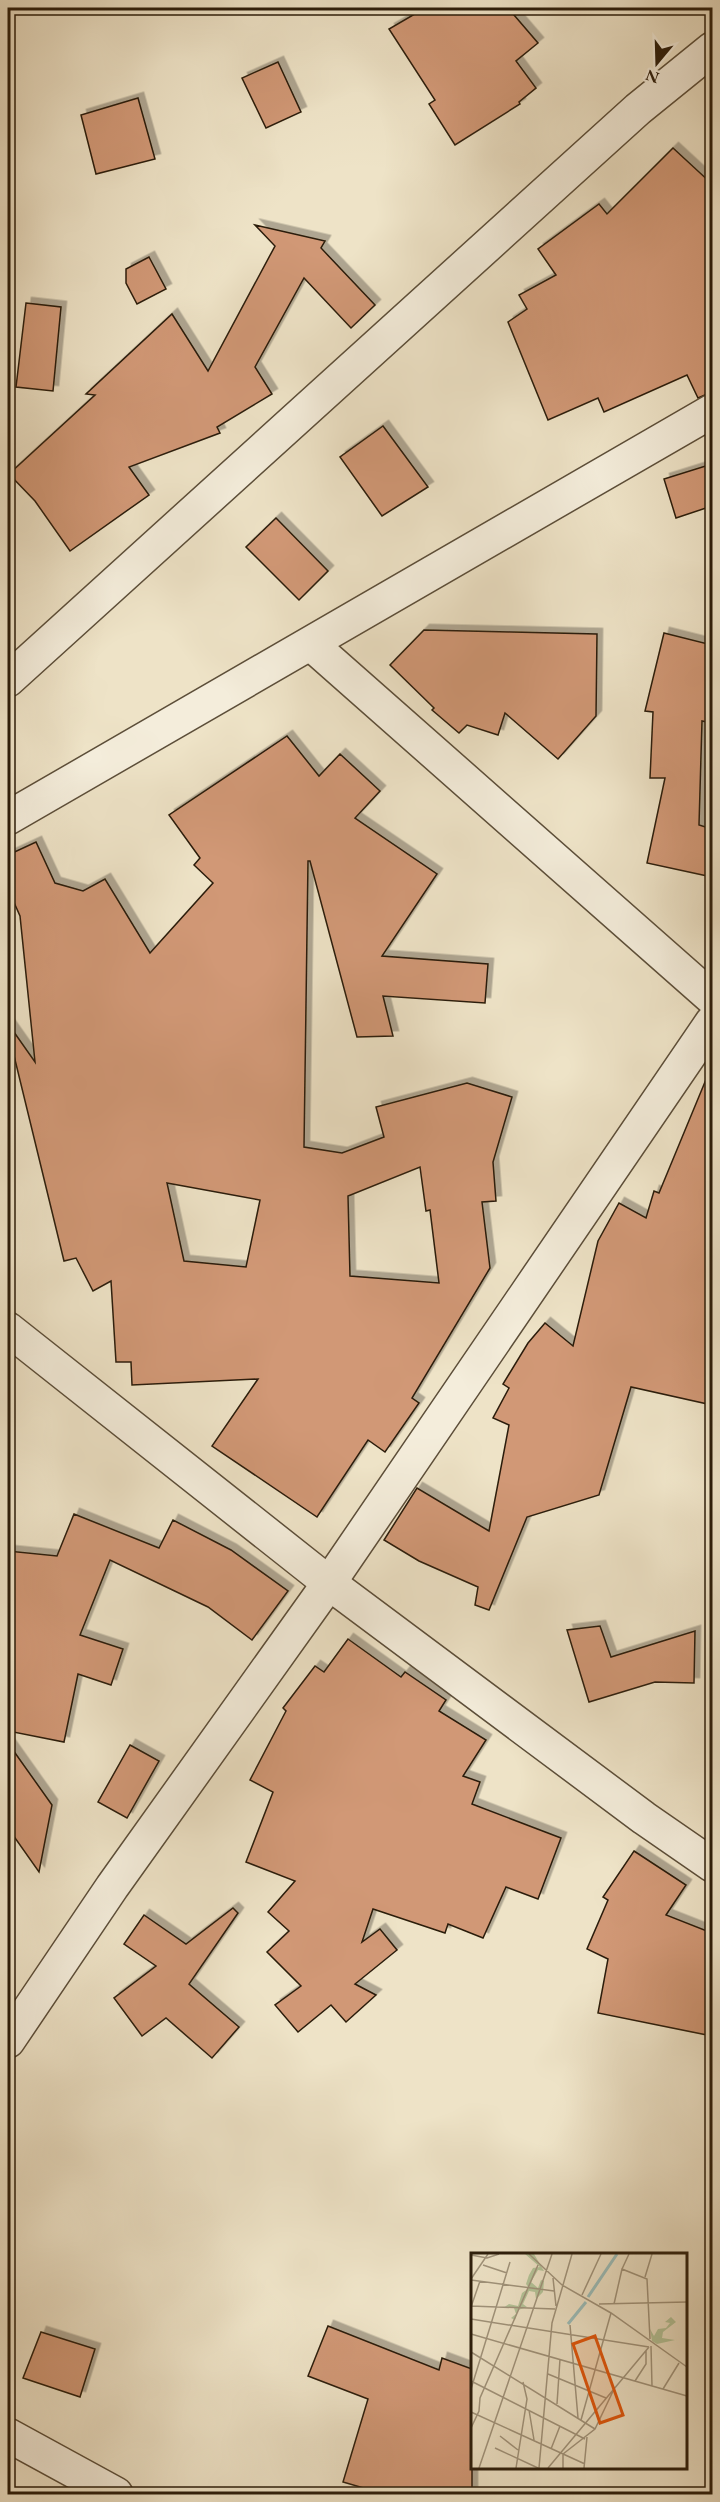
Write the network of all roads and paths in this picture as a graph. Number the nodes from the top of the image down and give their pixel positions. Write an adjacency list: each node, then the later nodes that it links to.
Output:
1 (712, 49): 4 (street)
2 (712, 411): 3 (street)
3 (311, 644): 5 (street); 6 (street)
4 (8, 680)
5 (8, 818)
6 (712, 998)
7 (712, 1022): 9 (street)
8 (8, 1329): 9 (street)
9 (329, 1582): 10 (street); 11 (street)
10 (712, 1865)
11 (8, 2041)
12 (8, 2435): 13 (street)
13 (116, 2494)

